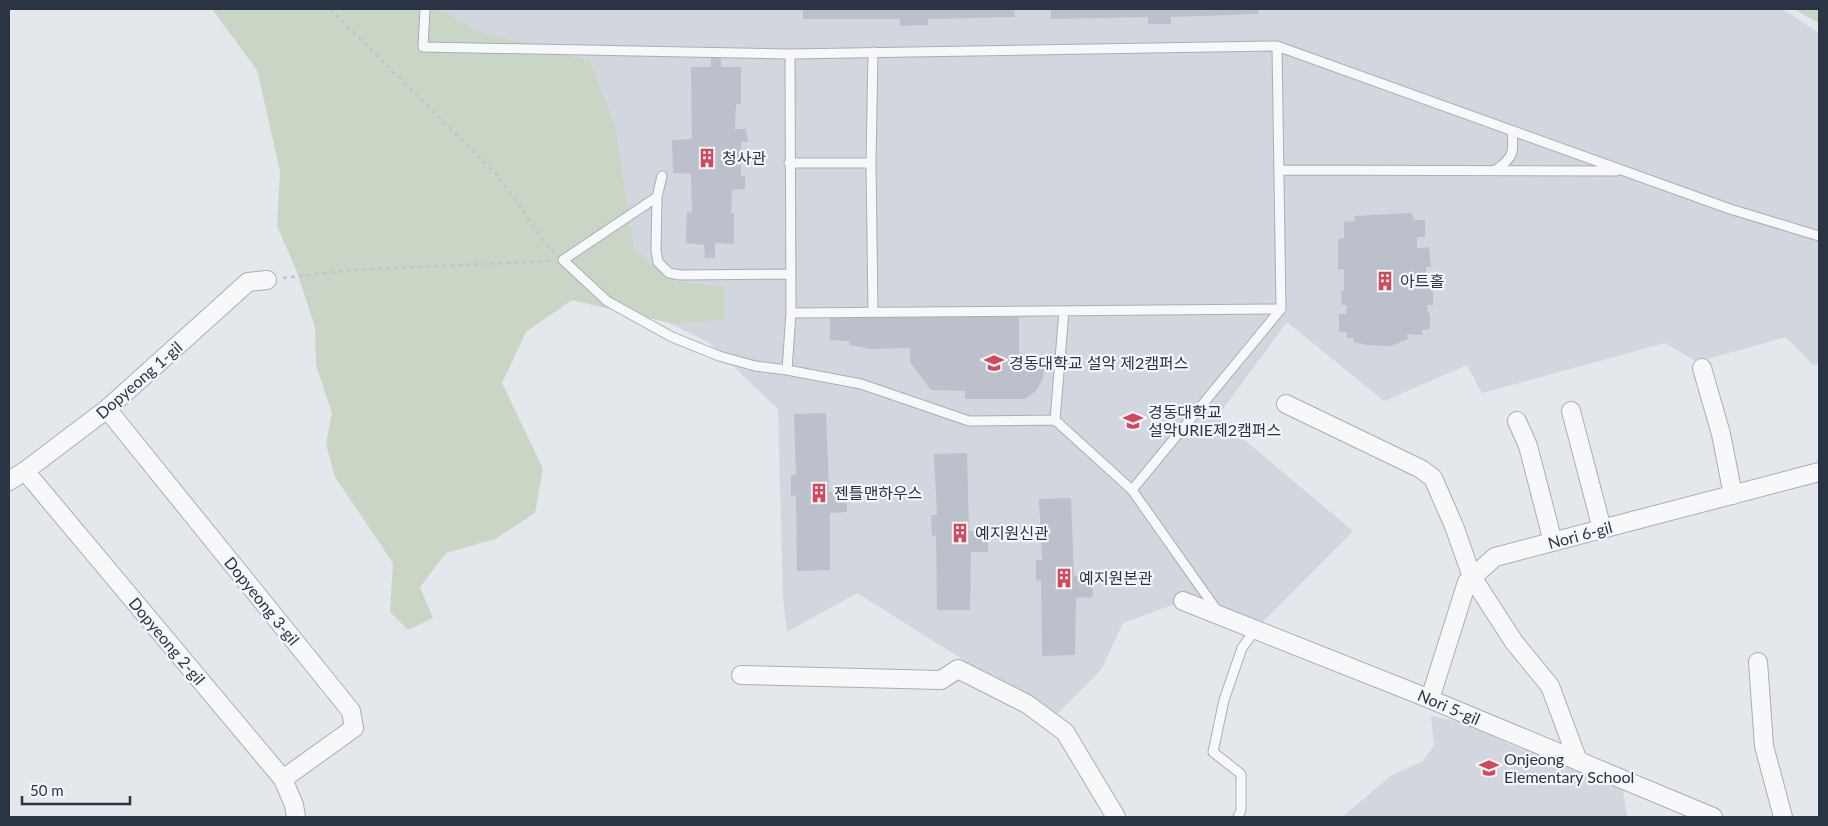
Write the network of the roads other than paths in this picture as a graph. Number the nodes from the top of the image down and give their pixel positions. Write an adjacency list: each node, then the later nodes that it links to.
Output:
1 (425, 9): 4 (lane)
2 (1277, 46): 3 (lane); 5 (lane); 8 (lane)
3 (873, 52): 4 (lane); 6 (lane)
4 (790, 54): 7 (lane)
5 (1512, 131): 9 (lane); 10 (lane)
6 (871, 162): 7 (lane); 18 (lane)
7 (789, 163): 14 (lane)
8 (1279, 170): 9 (lane); 16 (lane)
9 (1495, 170): 10 (lane)
10 (1623, 171): 13 (lane)
11 (662, 176): 12 (lane)
12 (656, 197): 14 (lane); 21 (lane)
13 (1819, 236)
14 (790, 274): 19 (lane)
15 (267, 280): 23 (street, Dopyeong 1-gil)
16 (1281, 309): 17 (lane); 30 (lane)
17 (1064, 311): 18 (lane); 25 (lane)
18 (873, 312): 19 (lane)
19 (790, 313): 21 (lane)
20 (1702, 368): 31 (street)
21 (787, 370): 25 (lane)
22 (1286, 404): 34 (street)
23 (107, 409): 27 (street, Dopyeong 1-gil); 42 (street, Dopyeong 3-gil)
24 (1571, 411): 32 (street)
25 (1055, 420): 30 (lane)
26 (1517, 421): 33 (street)
27 (25, 471): 29 (street, Dopyeong 1-gil); 42 (street, Dopyeong 2-gil)
28 (1819, 472): 31 (street, Nori 6-gil)
29 (9, 481)
30 (1132, 490): 36 (lane)
31 (1733, 495): 32 (street, Nori 6-gil)
32 (1602, 529): 33 (street, Nori 6-gil)
33 (1553, 542): 34 (street, Nori 6-gil)
34 (1472, 577): 40 (street, Nori 6-gil); 41 (street)
35 (1183, 601): 36 (street, Nori 5-gil)
36 (1221, 616): 37 (street, Nori 5-gil)
37 (1255, 630): 40 (street, Nori 5-gil); 45 (lane)
38 (1758, 662): 47 (street)
39 (741, 676): 44 (street)
40 (1430, 699): 41 (street, Nori 5-gil)
41 (1578, 761): 46 (street, Nori 5-gil)
42 (283, 779): 43 (street, Dopyeong 2-gil)
43 (296, 817)
44 (1116, 817)
45 (1238, 817)
46 (1712, 817)
47 (1782, 817)

